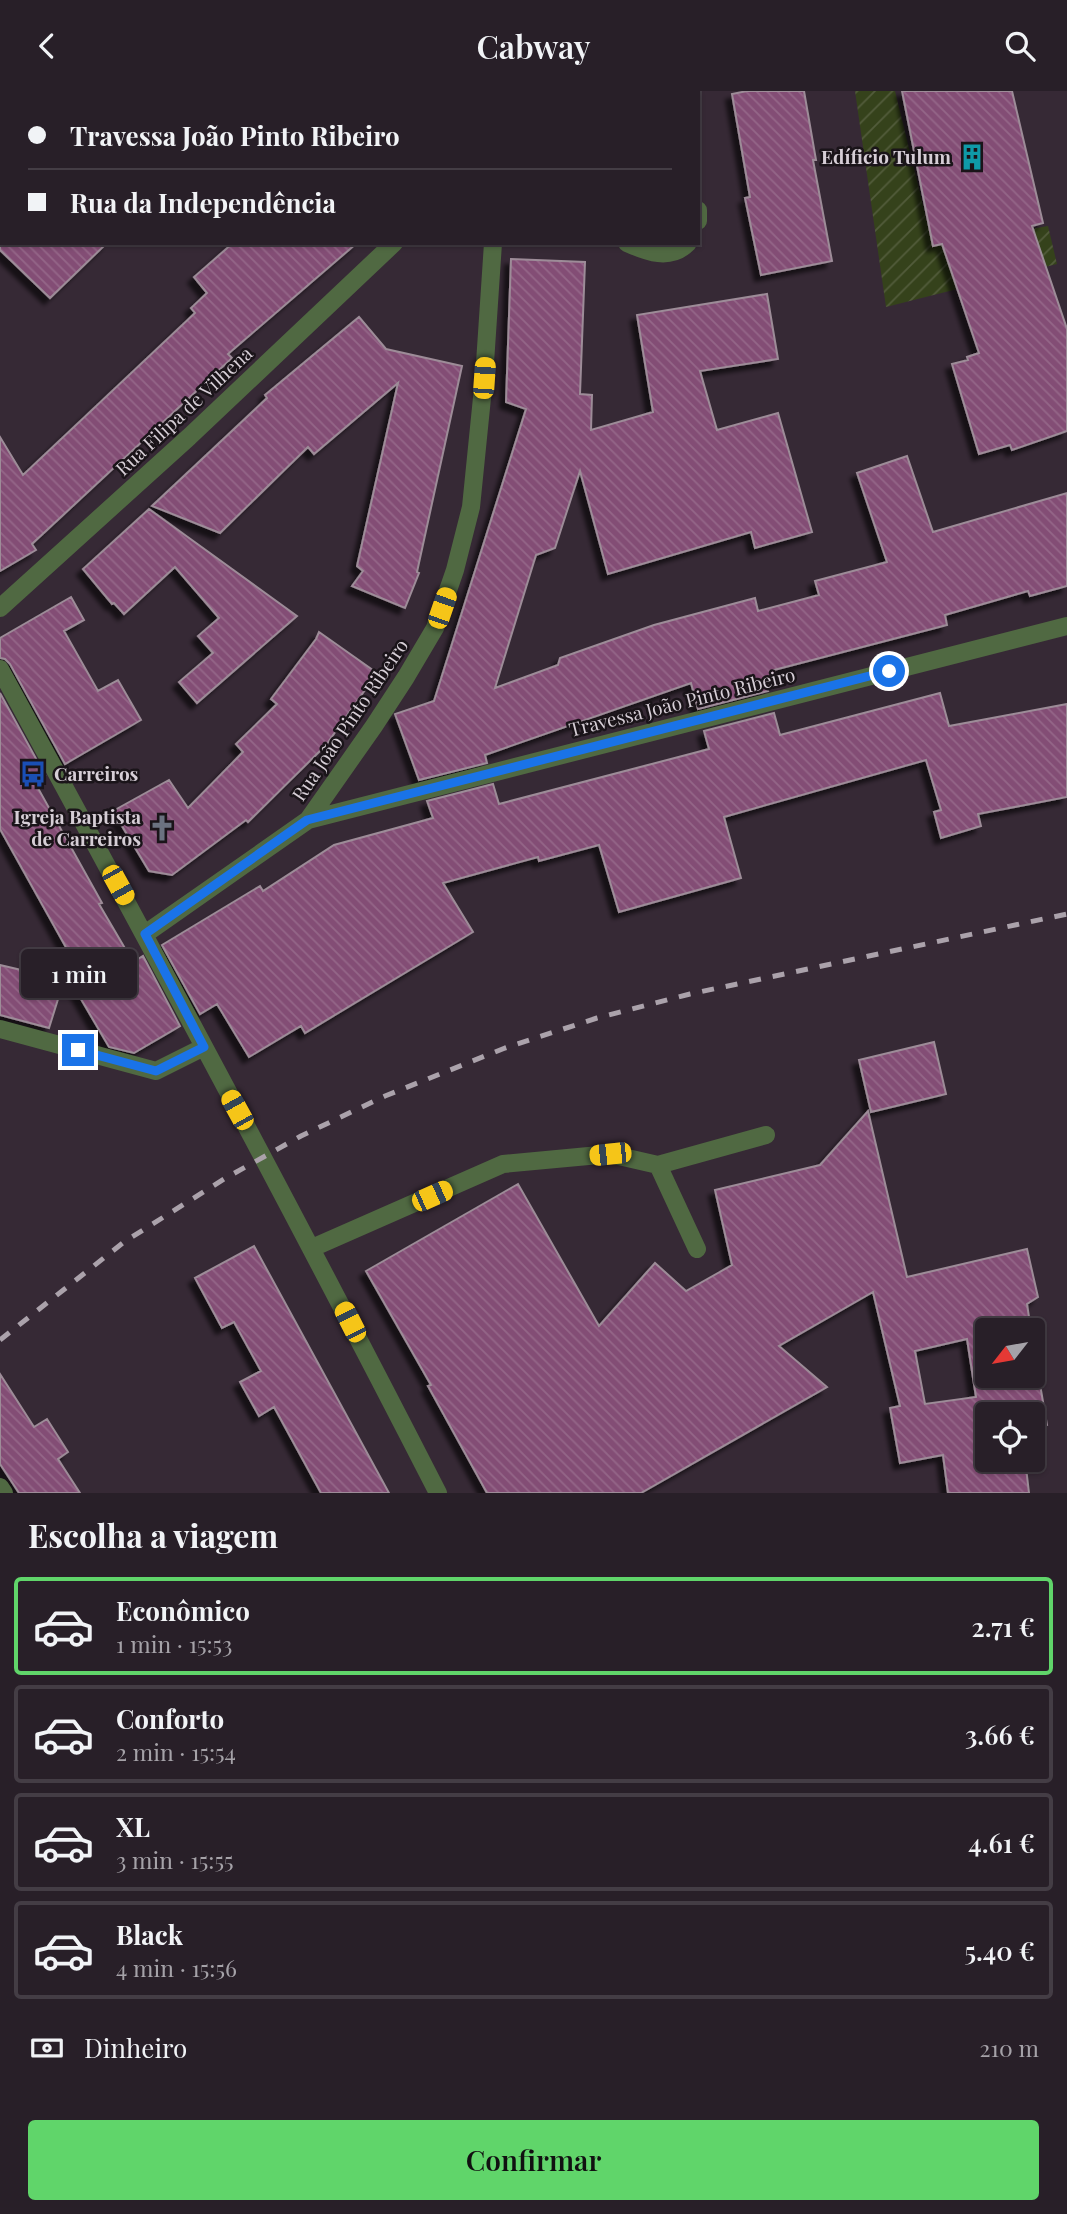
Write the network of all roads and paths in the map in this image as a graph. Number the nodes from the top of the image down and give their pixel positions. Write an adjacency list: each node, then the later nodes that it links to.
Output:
1 (392, 245): 5 (street, Rua Filipa de Vilhena)
2 (493, 245): 8 (street, Rua João Pinto Ribeiro)
3 (631, 245): 4 (street)
4 (686, 245)
5 (0, 608)
6 (1067, 627): 8 (street, Travessa João Pinto Ribeiro)
7 (0, 669): 9 (street)
8 (307, 820): 9 (street, Rua João Pinto Ribeiro)
9 (145, 934): 11 (street)
10 (0, 1029): 11 (street)
11 (204, 1047): 14 (street)
12 (766, 1135): 13 (street)
13 (658, 1165): 14 (street); 15 (street)
14 (312, 1248): 18 (street)
15 (697, 1249)
16 (0, 1487): 17 (street)
17 (4, 1493)
18 (438, 1493)

